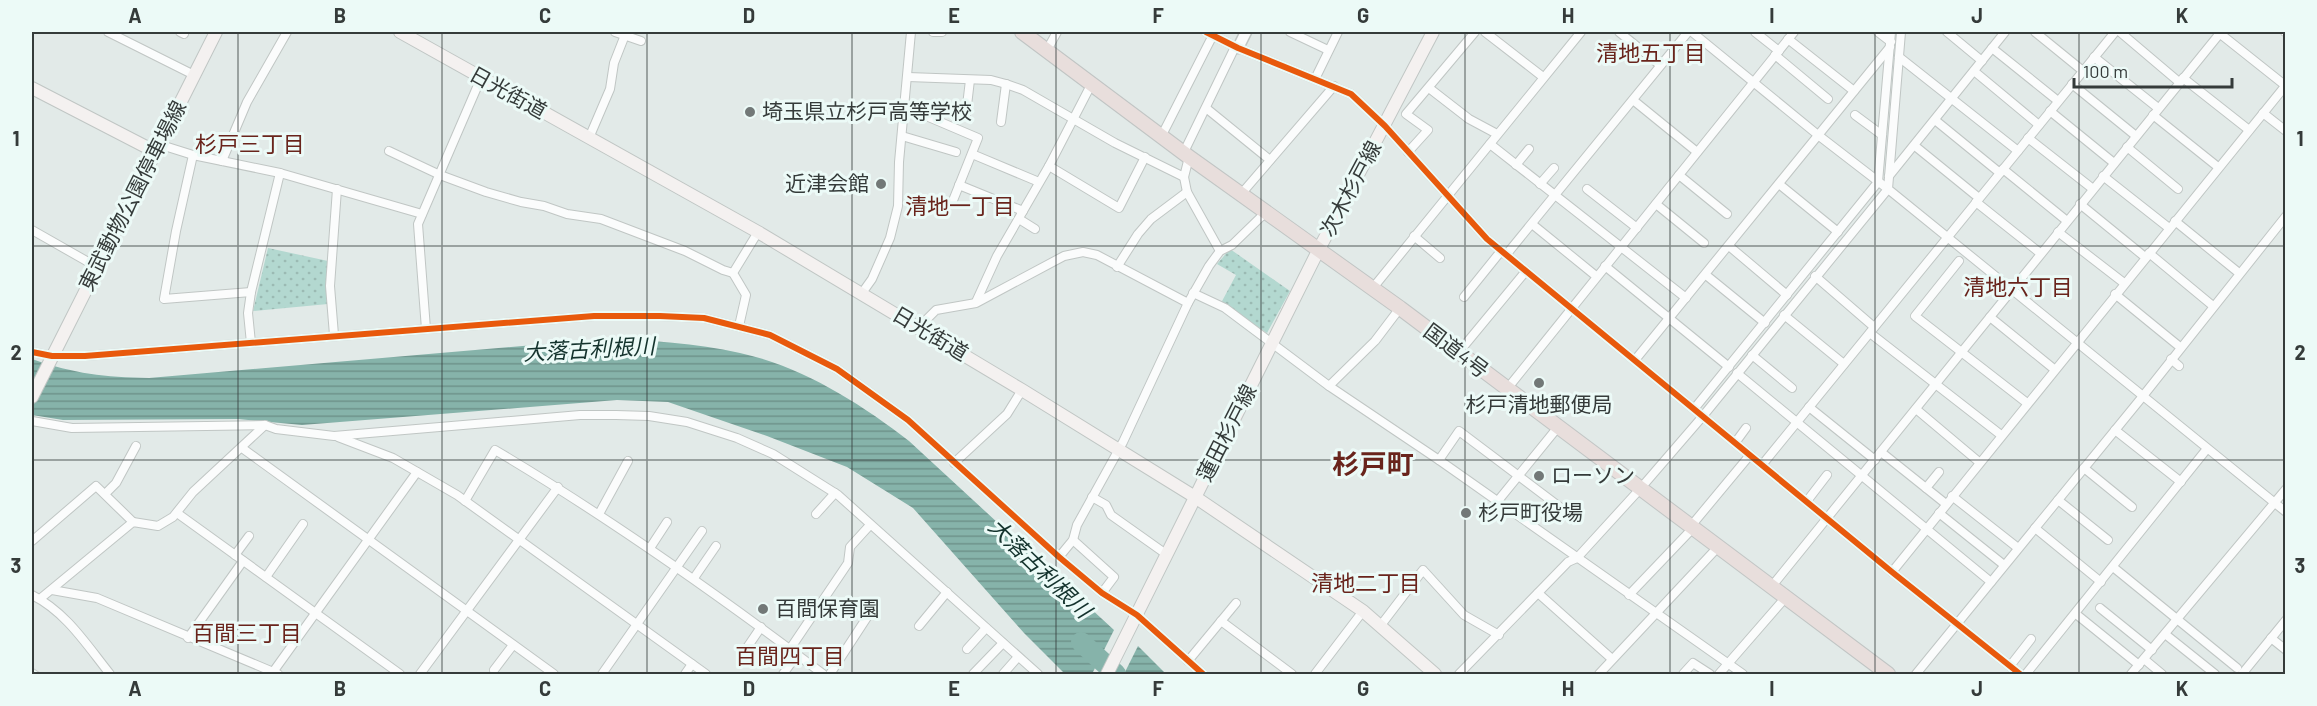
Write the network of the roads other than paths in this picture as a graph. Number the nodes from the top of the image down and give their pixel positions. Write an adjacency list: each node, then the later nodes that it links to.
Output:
1 (108, 32): 47 (street)
2 (216, 32): 47 (main road, 東武動物公園停車場線)
3 (287, 32): 104 (street)
4 (400, 32): 50 (main road, 日光街道)
5 (615, 32): 31 (street)
6 (911, 32): 48 (street)
7 (933, 32): 8 (street)
8 (942, 32)
9 (1022, 32): 38 (highway, 国道4号)
10 (1057, 32): 38 (street)
11 (1246, 32): 36 (street)
12 (1290, 32): 39 (street)
13 (1338, 32): 39 (street)
14 (1433, 32): 78 (main road, 次木杉戸線)
15 (1475, 32): 61 (street)
16 (1485, 32): 49 (street)
17 (1581, 32): 49 (street)
18 (1619, 32): 44 (street)
19 (1690, 32): 44 (street); 54 (street)
20 (1755, 32): 40 (street)
21 (1878, 32): 35 (street)
22 (1891, 32): 35 (street)
23 (1901, 32): 41 (street)
24 (1947, 32): 43 (street)
25 (1991, 32): 33 (street)
26 (2035, 32): 46 (street)
27 (2115, 32): 42 (street)
28 (2120, 32): 53 (street)
29 (2220, 32): 53 (street); 59 (street)
30 (1210, 33): 36 (street); 82 (street)
31 (625, 35): 34 (street); 87 (street)
32 (1791, 35): 40 (street); 62 (street)
33 (2002, 35): 37 (street)
34 (641, 41)
35 (1890, 44): 62 (street); 84 (street)
36 (1236, 47): 51 (street); 68 (street)
37 (1992, 48): 43 (street); 66 (street)
38 (1047, 50): 55 (highway, 国道4号)
39 (1328, 50): 51 (street)
40 (1777, 53): 54 (street); 64 (street)
41 (1899, 57): 63 (street); 114 (street)
42 (2094, 57): 46 (street); 70 (street)
43 (1982, 61): 45 (street)
44 (1660, 65): 65 (street)
45 (1974, 71): 63 (street); 77 (street)
46 (2083, 71): 57 (street)
47 (194, 75): 92 (main road, 東武動物公園停車場線)
48 (908, 77): 52 (street); 67 (street)
49 (1544, 77): 81 (street)
50 (481, 78): 87 (main road, 日光街道); 112 (street)
51 (1315, 79): 58 (street)
52 (970, 80): 56 (street); 72 (street)
53 (2181, 80): 70 (street); 79 (street)
54 (1754, 82): 83 (street); 97 (street)
55 (1092, 83): 74 (street); 82 (highway, 国道4号)
56 (1006, 84): 74 (street); 76 (street)
57 (2072, 84): 66 (street); 86 (street)
58 (1334, 86): 78 (street); 103 (street)
59 (2285, 86): 71 (street)
60 (32, 88): 92 (main road)
61 (1429, 88): 81 (street); 96 (street)
62 (1854, 91): 83 (street)
63 (1952, 98): 75 (street); 95 (street)
64 (1828, 99)
65 (1633, 100): 97 (street); 129 (street)
66 (2058, 101): 69 (street)
67 (905, 107): 85 (street); 99 (street)
68 (1206, 108): 100 (street); 103 (street)
69 (2050, 111): 77 (street); 105 (street)
70 (2156, 112): 86 (street); 108 (street)
71 (2263, 113): 79 (street); 80 (street)
72 (966, 114)
73 (1855, 115): 84 (street)
74 (1073, 119): 102 (street); 107 (street)
75 (1935, 120): 90 (street); 110 (street)
76 (1002, 122)
77 (2039, 125): 88 (street)
78 (1385, 126): 96 (street); 156 (main road, 次木杉戸線)
79 (2249, 130): 108 (street)
80 (2286, 131)
81 (1497, 134): 89 (street)
82 (1162, 135): 100 (highway, 国道4号)
83 (1818, 135): 118 (street); 120 (street)
84 (1882, 135): 118 (street)
85 (902, 136): 98 (street); 175 (street)
86 (2136, 136): 91 (street)
87 (589, 138): 147 (main road, 日光街道)
88 (2028, 138): 95 (street); 125 (street)
89 (1490, 144): 106 (street); 130 (street)
90 (1915, 146): 114 (street); 131 (street)
91 (2127, 147): 105 (street); 126 (street)
92 (156, 148): 101 (street); 163 (main road, 東武動物公園停車場線)
93 (1529, 149): 106 (street)
94 (389, 151): 112 (street)
95 (2018, 151): 110 (street)
96 (1408, 152): 130 (street)
97 (1697, 152): 113 (street)
98 (956, 153)
99 (972, 154): 117 (street); 121 (street)
100 (1187, 154): 116 (street); 128 (highway, 国道4号)
101 (193, 155): 104 (street); 174 (street)
102 (1145, 157): 107 (street); 116 (street)
103 (1270, 160): 128 (street)
104 (222, 161): 111 (street)
105 (2114, 163): 115 (street)
106 (1516, 165): 119 (street)
107 (1049, 166): 117 (street)
108 (2218, 167): 141 (street)
109 (1554, 168): 119 (street)
110 (2002, 171): 131 (street); 140 (street)
111 (280, 173): 122 (street); 174 (street)
112 (440, 175): 136 (street); 166 (street)
113 (1679, 175): 133 (street); 137 (street)
114 (1889, 176): 124 (street)
115 (2103, 176): 125 (street); 144 (street)
116 (1184, 177): 127 (street)
117 (1039, 182): 138 (street)
118 (1878, 182): 124 (street); 148 (street)
119 (1540, 184): 129 (street)
120 (1779, 184): 148 (street); 153 (street)
121 (959, 185): 132 (street); 138 (street)
122 (337, 189): 136 (street); 194 (street)
123 (1587, 189): 143 (street)
124 (1888, 189): 151 (street); 170 (street)
125 (2092, 189): 134 (street)
126 (2178, 189)
127 (1186, 192): 155 (street); 164 (street)
128 (1242, 193): 135 (highway, 国道4号)
129 (1554, 195): 142 (street); 154 (street)
130 (1448, 196): 150 (street); 157 (street)
131 (1978, 200): 151 (street); 158 (street)
132 (952, 203)
133 (1656, 204): 143 (street); 152 (street)
134 (2080, 204): 140 (street); 159 (street)
135 (1266, 212): 155 (street); 156 (highway, 国道4号)
136 (422, 214): 192 (street)
137 (1727, 214)
138 (1021, 215): 145 (street); 181 (street)
139 (2286, 216): 167 (street)
140 (2067, 220): 149 (street)
141 (2175, 220): 144 (street); 167 (street)
142 (1532, 224): 157 (street); 169 (street)
143 (1636, 228): 154 (street)
144 (2169, 228): 159 (street)
145 (1035, 229)
146 (32, 230): 163 (street)
147 (758, 232): 166 (street); 175 (main road, 日光街道)
148 (1838, 232): 178 (street)
149 (2058, 232): 158 (street); 171 (street)
150 (1414, 236): 160 (street); 172 (street)
151 (1948, 237): 173 (street); 193 (street)
152 (1704, 243)
153 (1729, 246): 168 (street); 178 (street)
154 (1621, 247): 162 (street); 180 (street)
155 (1220, 251): 176 (street)
156 (1318, 251): 172 (highway, 国道4号); 196 (main road, 蓮田杉戸線)
157 (1504, 253): 165 (street); 179 (street)
158 (2040, 253): 173 (street)
159 (2147, 255): 171 (street); 183 (street)
160 (1440, 258)
161 (1959, 261): 201 (street)
162 (1605, 266): 169 (street); 188 (street)
163 (98, 267): 203 (main road, 東武動物公園停車場線)
164 (1117, 267): 181 (street); 182 (street)
165 (1526, 271): 184 (street); 200 (street)
166 (733, 273): 190 (street)
167 (2239, 273): 183 (street)
168 (1706, 274): 180 (street); 189 (street)
169 (1596, 276): 184 (street)
170 (1815, 276): 186 (street); 193 (street)
171 (2124, 284): 177 (street)
172 (1372, 289): 185 (highway, 国道4号)
173 (2011, 290): 187 (street); 195 (street)
174 (251, 292): 197 (street)
175 (862, 293): 191 (main road, 日光街道)
176 (1193, 293): 182 (street); 196 (street)
177 (2115, 294): 195 (street); 198 (street)
178 (1788, 295): 189 (street)
179 (1464, 297)
180 (1686, 298): 188 (street)
181 (976, 303): 191 (street)
182 (1188, 303): 234 (street)
183 (2213, 306): 198 (street)
184 (1571, 307): 205 (street); 214 (street)
185 (1400, 308): 200 (highway, 国道4号); 212 (street)
186 (1784, 315): 202 (street); 206 (street)
187 (1990, 317): 201 (street); 209 (street)
188 (1670, 319): 205 (street); 208 (street)
189 (1765, 323): 208 (street)
190 (739, 326): 192 (street); 241 (street)
191 (919, 327): 215 (main road, 日光街道)
192 (426, 329): 194 (street)
193 (1872, 330): 206 (street); 211 (street)
194 (334, 335): 197 (street)
195 (2076, 342): 209 (street); 216 (street)
196 (1273, 343): 212 (street); 257 (main road, 蓮田杉戸線)
197 (251, 344): 203 (street)
198 (2180, 347): 204 (street)
199 (32, 352): 203 (street)
200 (1459, 352): 214 (highway, 国道4号)
201 (1961, 352): 211 (street); 218 (street)
202 (1752, 355): 210 (street); 213 (street)
203 (51, 358): 217 (main road, 東武動物公園停車場線)
204 (2171, 359): 207 (street); 216 (street)
205 (1635, 360): 220 (street)
206 (1844, 364): 219 (street)
207 (2179, 366)
208 (1729, 367): 220 (street)
209 (2054, 369): 218 (street)
210 (1737, 373): 222 (street); 224 (street)
211 (1936, 383): 221 (street); 229 (street)
212 (1329, 386): 238 (street)
213 (1792, 388)
214 (1507, 389): 226 (highway, 国道4号)
215 (1022, 390): 234 (main road, 日光街道); 241 (street)
216 (2143, 396): 228 (street); 235 (street)
217 (32, 397)
218 (2026, 403): 229 (street)
219 (1809, 407): 224 (street); 237 (street)
220 (1694, 409): 222 (street)
221 (1916, 409): 237 (street); 240 (street)
222 (1702, 416): 231 (street); 252 (street)
223 (32, 421): 225 (street)
224 (1797, 422): 242 (street); 248 (street)
225 (264, 425): 230 (street); 233 (street)
226 (1558, 427): 246 (street); 252 (highway, 国道4号)
227 (1746, 428): 231 (street)
228 (2115, 430): 243 (street); 249 (street)
229 (2001, 435): 240 (street)
230 (334, 436): 244 (street); 254 (street)
231 (1735, 443): 236 (street)
232 (136, 446): 255 (street)
233 (242, 448): 266 (street); 285 (street)
234 (1118, 450): 256 (street); 257 (main road, 日光街道)
235 (2206, 450): 249 (street); 263 (street)
236 (1750, 455): 242 (street); 276 (street)
237 (1878, 456): 248 (street); 251 (street)
238 (1438, 460): 246 (street); 262 (street)
239 (628, 461): 268 (street)
240 (1979, 462): 258 (street)
241 (954, 463): 291 (street)
242 (1762, 465): 261 (street)
243 (2084, 468): 259 (street); 264 (street)
244 (417, 472): 260 (street); 285 (street)
245 (1939, 472): 251 (street)
246 (1519, 475): 262 (street); 270 (street)
247 (1827, 476): 261 (street)
248 (1862, 476): 271 (street); 277 (street)
249 (2181, 482): 296 (street)
250 (558, 487): 260 (street); 268 (street); 281 (street)
251 (1926, 488): 258 (street)
252 (1641, 489): 276 (highway, 国道4号); 293 (street)
253 (2286, 489): 263 (street)
254 (836, 493): 269 (street); 275 (street)
255 (105, 495): 272 (street); 284 (street)
256 (1092, 497): 282 (street); 290 (street)
257 (1195, 497): 290 (main road, 蓮田杉戸線); 315 (main road, 日光街道)
258 (1949, 500): 267 (street); 289 (street)
259 (2058, 500): 278 (street); 283 (street)
260 (465, 501): 281 (street)
261 (1807, 501): 271 (street)
262 (1497, 502): 293 (street)
263 (2274, 503): 265 (street); 320 (street)
264 (2132, 507)
265 (2286, 512)
266 (177, 513): 272 (street); 292 (street)
267 (1939, 513): 277 (street); 294 (street)
268 (599, 514): 288 (street)
269 (816, 514)
270 (1573, 517)
271 (1828, 517): 297 (street); 302 (street)
272 (133, 522): 303 (street)
273 (667, 522): 288 (street)
274 (303, 524): 298 (street)
275 (870, 525): 304 (street); 340 (street)
276 (1692, 527): 287 (highway, 国道4号); 308 (street)
277 (1927, 528): 297 (street); 300 (street)
278 (2035, 528): 289 (street); 301 (street)
279 (702, 531): 295 (street)
280 (249, 536): 292 (street)
281 (518, 540): 314 (street); 324 (street)
282 (1073, 540): 291 (street); 305 (street)
283 (2108, 540)
284 (32, 541)
285 (368, 541): 314 (street); 316 (street)
286 (716, 546): 299 (street)
287 (1718, 547): 302 (highway, 国道4号); 317 (street)
288 (650, 548): 295 (street)
289 (2018, 548): 294 (street)
290 (1166, 554): 319 (main road, 蓮田杉戸線)
291 (1059, 557): 305 (street)
292 (239, 558): 298 (street); 331 (street)
293 (1577, 558): 306 (street); 308 (street)
294 (2004, 565): 300 (street)
295 (678, 567): 299 (street); 324 (street)
296 (2113, 567): 301 (street); 320 (street)
297 (1892, 572): 323 (street)
298 (266, 577): 316 (street)
299 (694, 578): 327 (street)
300 (1991, 582): 323 (street)
301 (2101, 582): 318 (street)
302 (1772, 586): 309 (highway, 国道4号)
303 (52, 591): 310 (street); 331 (street)
304 (947, 592): 326 (street); 328 (street)
305 (1102, 593): 319 (street)
306 (1538, 593): 329 (street); 342 (street)
307 (32, 595): 310 (street)
308 (1629, 595): 317 (street)
309 (1786, 597): 345 (street); 375 (highway, 国道4号)
310 (41, 598): 352 (street)
311 (1236, 603): 322 (street)
312 (875, 605): 361 (street)
313 (2100, 608): 337 (street)
314 (466, 611): 335 (street); 354 (street)
315 (1363, 611): 325 (main road, 日光街道); 367 (street)
316 (315, 613): 351 (street); 353 (street)
317 (1657, 614): 342 (street); 345 (street)
318 (2076, 614): 344 (street); 378 (street)
319 (1137, 615): 343 (street); 365 (main road, 蓮田杉戸線)
320 (2178, 619): 330 (street); 349 (street)
321 (2286, 620): 332 (street)
322 (1221, 621): 343 (street); 366 (street)
323 (1956, 624): 347 (street); 376 (street)
324 (637, 625): 346 (street); 356 (street)
325 (1381, 625): 329 (street); 368 (main road, 日光街道)
326 (919, 626)
327 (761, 627): 339 (street); 340 (street)
328 (986, 628): 334 (street); 336 (street)
329 (1499, 634): 369 (street)
330 (2165, 634): 337 (street); 381 (street)
331 (188, 638): 351 (street)
332 (2271, 638): 338 (street); 349 (street)
333 (2031, 639): 347 (street)
334 (1003, 643): 341 (street); 362 (street)
335 (513, 645): 348 (street); 355 (street)
336 (967, 649)
337 (2152, 650): 344 (street)
338 (2286, 650)
339 (744, 651)
340 (793, 652): 359 (street); 360 (street)
341 (1018, 657): 363 (street); 364 (street)
342 (1612, 659): 370 (street)
343 (1188, 661): 350 (street)
344 (2141, 662): 379 (street); 380 (street)
345 (1728, 663): 373 (street); 374 (street)
346 (692, 664): 357 (street); 358 (street)
347 (2010, 666): 377 (street)
348 (494, 670)
349 (2239, 671)
350 (1202, 673)
351 (276, 674)
352 (110, 675)
353 (400, 675)
354 (420, 675)
355 (554, 675)
356 (602, 675)
357 (685, 675)
358 (706, 675)
359 (783, 675)
360 (823, 675)
361 (830, 675)
362 (973, 675)
363 (1002, 675)
364 (1038, 675)
365 (1107, 675)
366 (1292, 675)
367 (1315, 675)
368 (1435, 675)
369 (1459, 675)
370 (1599, 675)
371 (1683, 675): 372 (street)
372 (1710, 675)
373 (1719, 675)
374 (1743, 675)
375 (1888, 675)
376 (1916, 675)
377 (2020, 675)
378 (2026, 675)
379 (2131, 675)
380 (2163, 675)
381 (2215, 675)

